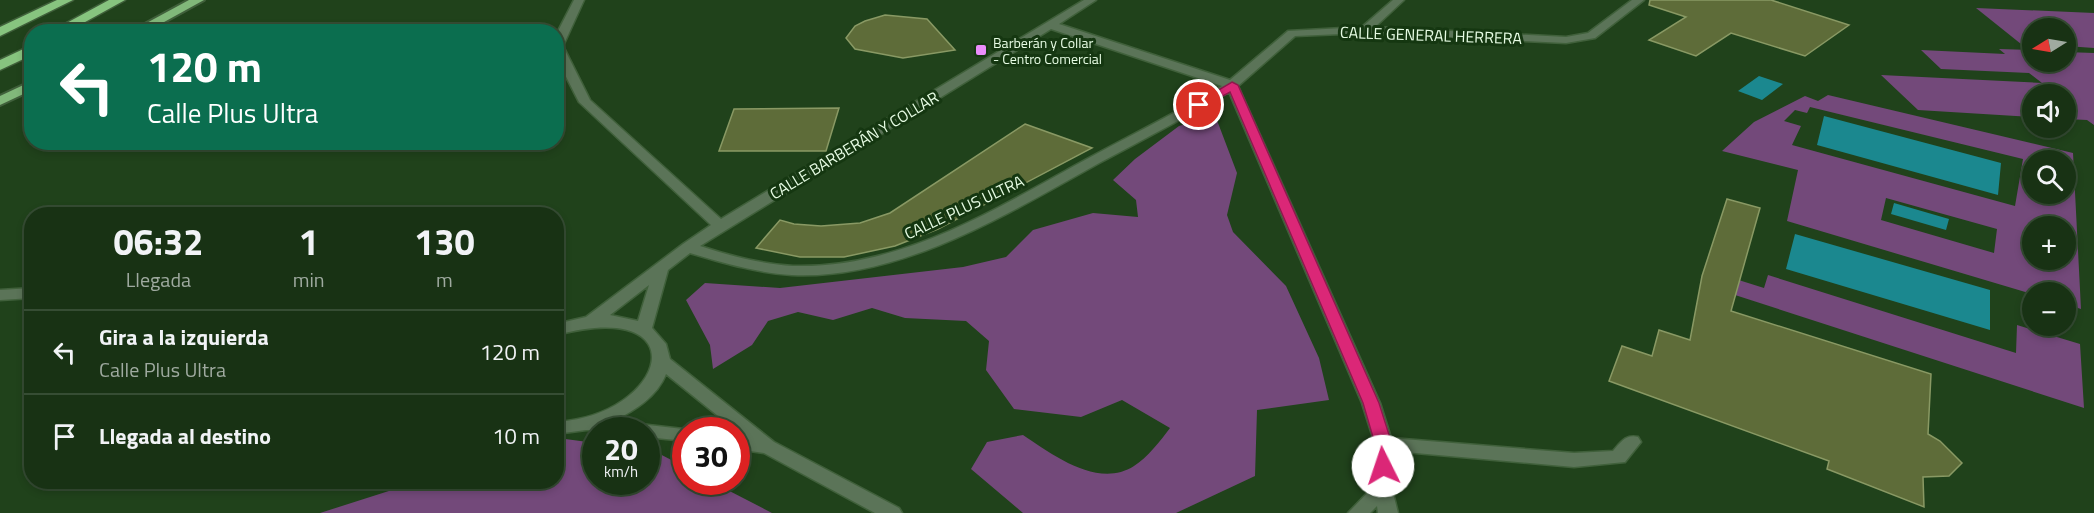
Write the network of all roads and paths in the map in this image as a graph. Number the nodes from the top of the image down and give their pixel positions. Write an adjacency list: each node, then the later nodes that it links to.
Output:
1 (67, 0): 14 (highway)
2 (120, 0): 8 (highway); 9 (highway)
3 (198, 0): 10 (highway)
4 (579, 0): 13 (street)
5 (1091, 0): 11 (street, CALLE BARBERÁN Y COLLAR)
6 (1400, 0): 12 (street)
7 (1639, 0): 12 (street, CALLE GENERAL HERRERA)
8 (72, 24)
9 (77, 24)
10 (152, 24)
11 (1051, 25): 20 (street); 23 (street, CALLE BARBERÁN Y COLLAR)
12 (1365, 30): 20 (street, CALLE GENERAL HERRERA)
13 (564, 31)
14 (0, 32)
15 (24, 48): 17 (highway)
16 (24, 53): 19 (highway)
17 (0, 60)
18 (564, 60): 23 (street)
19 (0, 66)
20 (1232, 85): 24 (street, CALLE PLUS ULTRA); 37 (street)
21 (24, 89): 22 (highway)
22 (0, 101)
23 (720, 226): 24 (street, CALLE BARBERÁN Y COLLAR)
24 (688, 247): 25 (street, CALLE BARBERÁN Y COLLAR)
25 (660, 271): 28 (street, CALLE BARBERÁN Y COLLAR); 30 (street)
26 (24, 294): 27 (street)
27 (0, 295)
28 (592, 321): 29 (street); 30 (street)
29 (564, 328)
30 (643, 330): 31 (street)
31 (662, 362): 32 (street); 38 (street)
32 (607, 417)
33 (582, 425): 34 (street)
34 (564, 427)
35 (1632, 442): 37 (street)
36 (750, 444): 38 (street)
37 (1384, 444): 39 (street)
38 (768, 447): 40 (street)
39 (1383, 489): 41 (street); 42 (street)
40 (892, 513)
41 (1358, 513)
42 (1388, 513)

